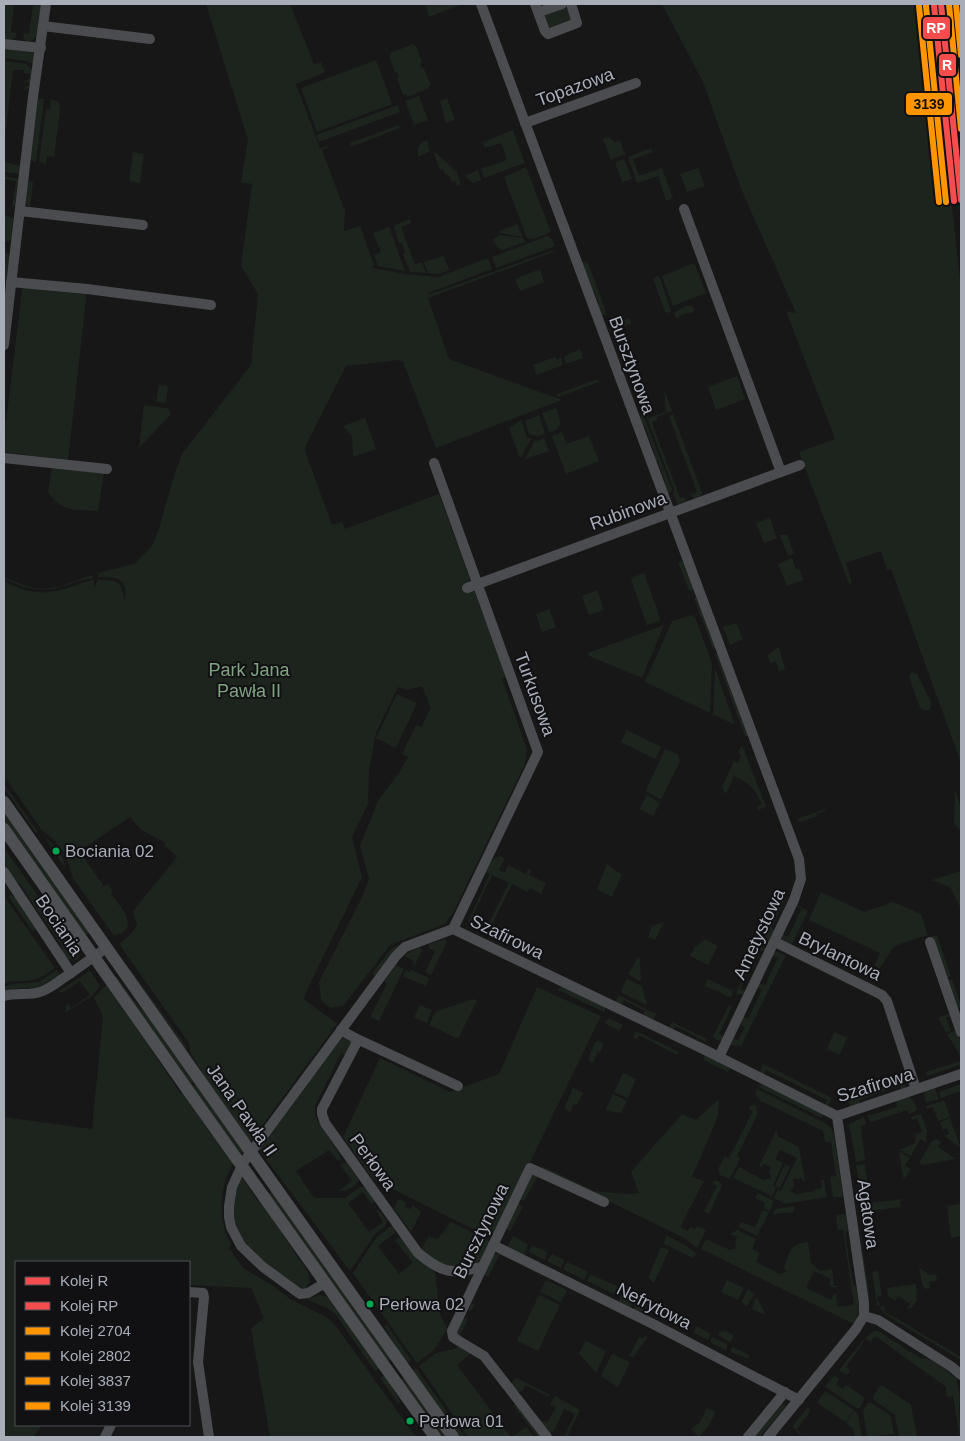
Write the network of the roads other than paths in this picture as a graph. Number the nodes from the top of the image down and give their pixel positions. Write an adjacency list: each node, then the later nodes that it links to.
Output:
1 (46, 4): 6 (street)
2 (481, 4): 11 (street, Bursztynowa)
3 (562, 4): 5 (street)
4 (572, 4): 5 (street)
5 (537, 8)
6 (43, 26): 7 (street); 9 (street)
7 (150, 39)
8 (4, 44): 9 (street)
9 (41, 48): 13 (street)
10 (636, 83): 11 (street, Topazowa)
11 (525, 123): 26 (street, Bursztynowa)
12 (684, 209): 25 (street)
13 (20, 211): 14 (street); 16 (street)
14 (143, 224)
15 (4, 248): 16 (street)
16 (15, 249): 17 (street)
17 (11, 282): 18 (street); 19 (street)
18 (211, 305)
19 (5, 323): 20 (street)
20 (4, 346)
21 (4, 458): 24 (street)
22 (434, 463): 27 (street, Turkusowa)
23 (800, 465): 25 (street, Rubinowa)
24 (107, 469)
25 (781, 472): 26 (street, Rubinowa)
26 (670, 513): 27 (street, Rubinowa); 29 (street, Bursztynowa)
27 (478, 584): 28 (street, Rubinowa); 33 (street, Turkusowa)
28 (467, 588)
29 (753, 737): 34 (street, Ametystowa)
30 (4, 802): 36 (main road, Jana Pawła II)
31 (4, 829): 37 (main road, Jana Pawła II)
32 (4, 872): 38 (street, Bociania)
33 (453, 929): 40 (street, Szafirowa); 43 (street, Szafirowa)
34 (775, 942): 43 (street, Ametystowa); 46 (street, Brylantowa)
35 (930, 942): 41 (street)
36 (106, 948): 37 (street, Bociania); 60 (main road, Jana Pawła II, bridge)
37 (94, 957): 38 (street, Bociania); 51 (main road, Jana Pawła II, bridge)
38 (71, 973): 39 (street)
39 (4, 996)
40 (341, 1030): 42 (street); 51 (street, Szafirowa)
41 (961, 1032)
42 (355, 1038): 45 (street); 50 (street, Perłowa)
43 (719, 1056): 47 (street, Szafirowa)
44 (961, 1074): 46 (street, Szafirowa)
45 (458, 1086)
46 (916, 1089): 47 (street, Szafirowa)
47 (837, 1116): 53 (street, Agatowa)
48 (604, 1202): 49 (street, Bursztynowa)
49 (493, 1246): 50 (street, Bursztynowa); 56 (street, Nefrytowa)
50 (482, 1267): 61 (street, Bursztynowa)
51 (325, 1283): 59 (main road, Jana Pawła II)
52 (190, 1292): 54 (street)
53 (864, 1316): 55 (street); 57 (street)
54 (194, 1344): 58 (street)
55 (961, 1375)
56 (785, 1392): 57 (street, Nefrytowa); 62 (street)
57 (799, 1400): 63 (street)
58 (209, 1437)
59 (435, 1437)
60 (453, 1437)
61 (547, 1437)
62 (748, 1437)
63 (768, 1437)

